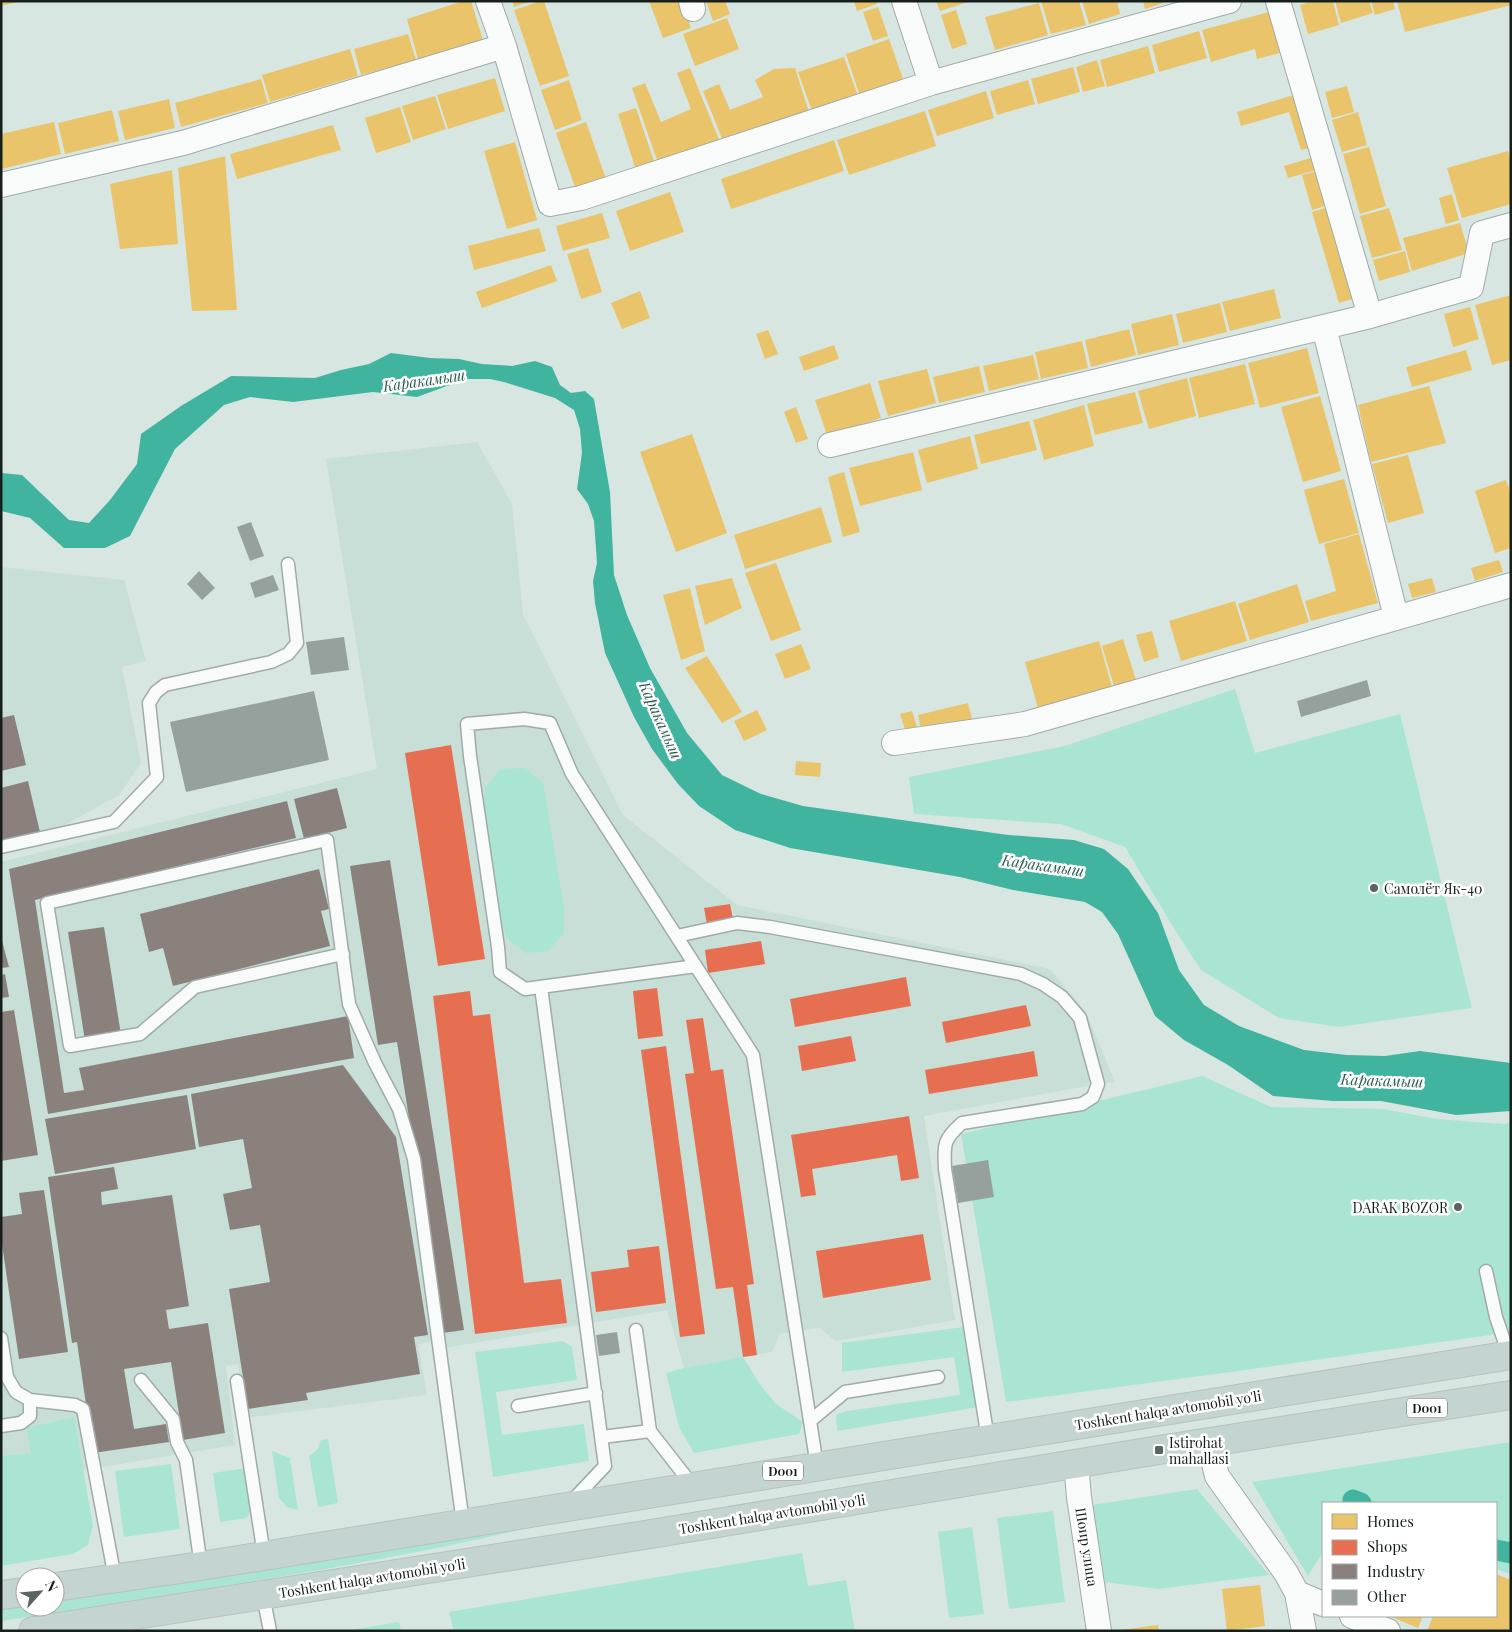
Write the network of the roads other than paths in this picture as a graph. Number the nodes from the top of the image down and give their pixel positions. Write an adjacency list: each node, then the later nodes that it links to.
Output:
1 (488, 1): 5 (street)
2 (904, 1): 6 (street)
3 (1229, 1): 6 (street)
4 (1278, 1): 9 (street)
5 (504, 46): 6 (street); 7 (street)
6 (931, 83)
7 (1, 185)
8 (1511, 225): 9 (street)
9 (1370, 316): 10 (street)
10 (1324, 327): 11 (street); 14 (street)
11 (830, 445)
12 (288, 564): 16 (lane)
13 (1511, 585): 14 (street)
14 (1396, 617): 15 (street)
15 (894, 743)
16 (1, 847)
17 (677, 936): 19 (lane); 20 (lane); 36 (lane)
18 (343, 954): 18 (lane); 43 (lane)
19 (696, 966): 20 (lane); 32 (lane)
20 (541, 987): 28 (lane)
21 (1486, 1271): 24 (lane)
22 (636, 1330): 34 (lane)
23 (1, 1338): 30 (lane)
24 (1510, 1355): 36 (highway, Toshkent halqa avtomobil yo'li / D001)
25 (938, 1377): 32 (lane)
26 (141, 1380): 46 (lane)
27 (237, 1381): 45 (lane)
28 (596, 1393): 31 (lane); 35 (lane)
29 (1511, 1395): 37 (highway, Toshkent halqa avtomobil yo'li / D001)
30 (30, 1400): 33 (lane); 47 (lane)
31 (518, 1406)
32 (810, 1422): 39 (lane)
33 (1, 1426)
34 (650, 1431): 35 (lane); 40 (lane)
35 (602, 1437): 42 (lane)
36 (988, 1439): 39 (highway, Toshkent halqa avtomobil yo'li / D001)
37 (1209, 1442): 38 (highway, Toshkent halqa avtomobil yo'li / D001); 50 (street)
38 (1076, 1463): 44 (highway, Toshkent halqa avtomobil yo'li / D001); 58 (street, Шоир улица)
39 (817, 1466): 40 (highway, Toshkent halqa avtomobil yo'li / D001)
40 (693, 1486): 41 (highway, Toshkent halqa avtomobil yo'li / D001)
41 (643, 1493): 42 (highway, Toshkent halqa avtomobil yo'li / D001); 44 (highway)
42 (568, 1506): 43 (highway, Toshkent halqa avtomobil yo'li / D001)
43 (463, 1523): 45 (highway, Toshkent halqa avtomobil yo'li / D001)
44 (651, 1534): 52 (highway, Toshkent halqa avtomobil yo'li / D001)
45 (264, 1556): 46 (highway, Toshkent halqa avtomobil yo'li / D001)
46 (201, 1566): 47 (highway, Toshkent halqa avtomobil yo'li / D001)
47 (115, 1578): 48 (highway, Toshkent halqa avtomobil yo'li / D001)
48 (65, 1586)
49 (15, 1593): 51 (highway)
50 (1297, 1593): 53 (street); 59 (street)
51 (1, 1595)
52 (263, 1595): 55 (highway, Toshkent halqa avtomobil yo'li / D001); 57 (lane)
53 (1322, 1604)
54 (1354, 1617): 60 (street)
55 (137, 1623): 56 (highway, Toshkent halqa avtomobil yo'li / D001)
56 (33, 1631)
57 (270, 1631)
58 (1099, 1631)
59 (1304, 1631)
60 (1388, 1631)

